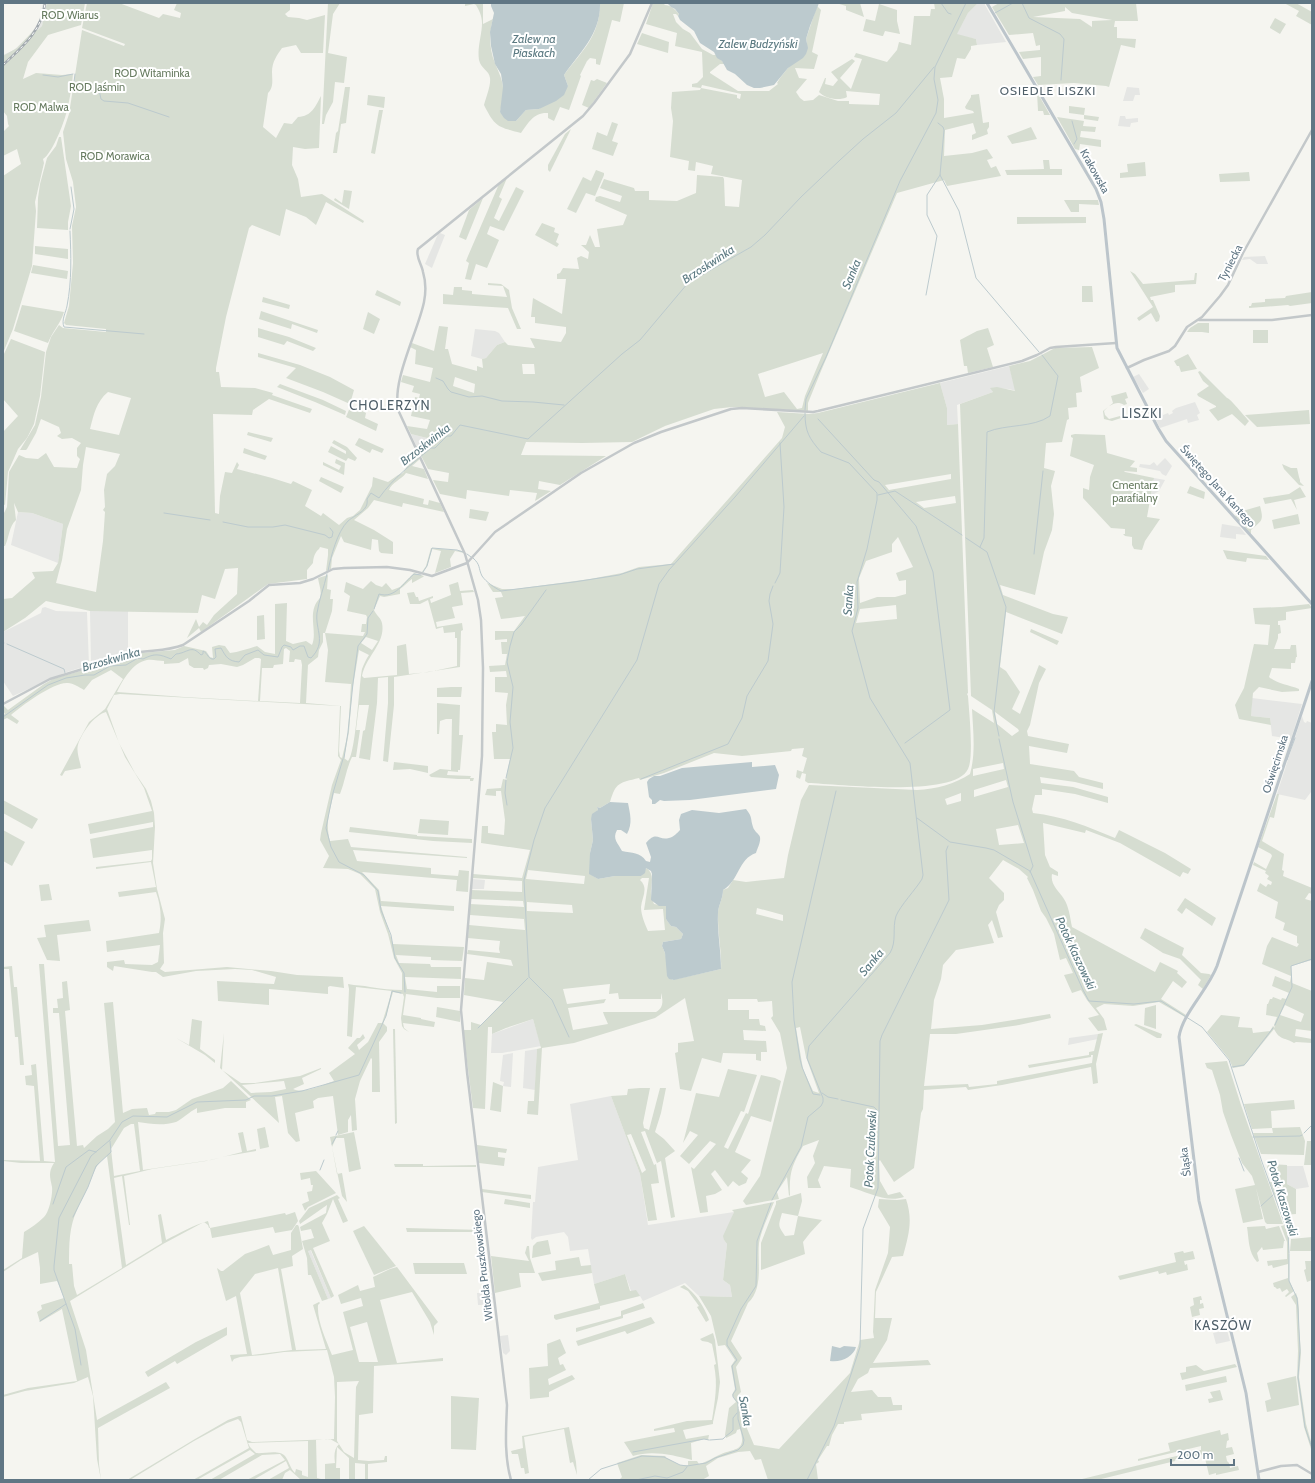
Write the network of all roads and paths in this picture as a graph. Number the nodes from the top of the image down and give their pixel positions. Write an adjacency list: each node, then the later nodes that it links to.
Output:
1 (652, 3): 8 (street, Witolda Pruszkowskiego)
2 (988, 3): 6 (main road, Krakowska)
3 (1312, 130): 5 (street, Tyniecka)
4 (1312, 315): 5 (street)
5 (1199, 320): 7 (street, Tyniecka)
6 (1116, 343): 7 (main road, Krakowska); 8 (street)
7 (1127, 368): 9 (main road, Świętego Jana Kantego)
8 (468, 562): 11 (street); 15 (street, Witolda Pruszkowskiego)
9 (1312, 604)
10 (1312, 681): 12 (main road, Oświęcimska)
11 (3, 704)
12 (1255, 853): 13 (main road, Śląska)
13 (1258, 1472): 14 (street); 16 (main road, Śląska)
14 (1312, 1474)
15 (511, 1480)
16 (1259, 1480)

